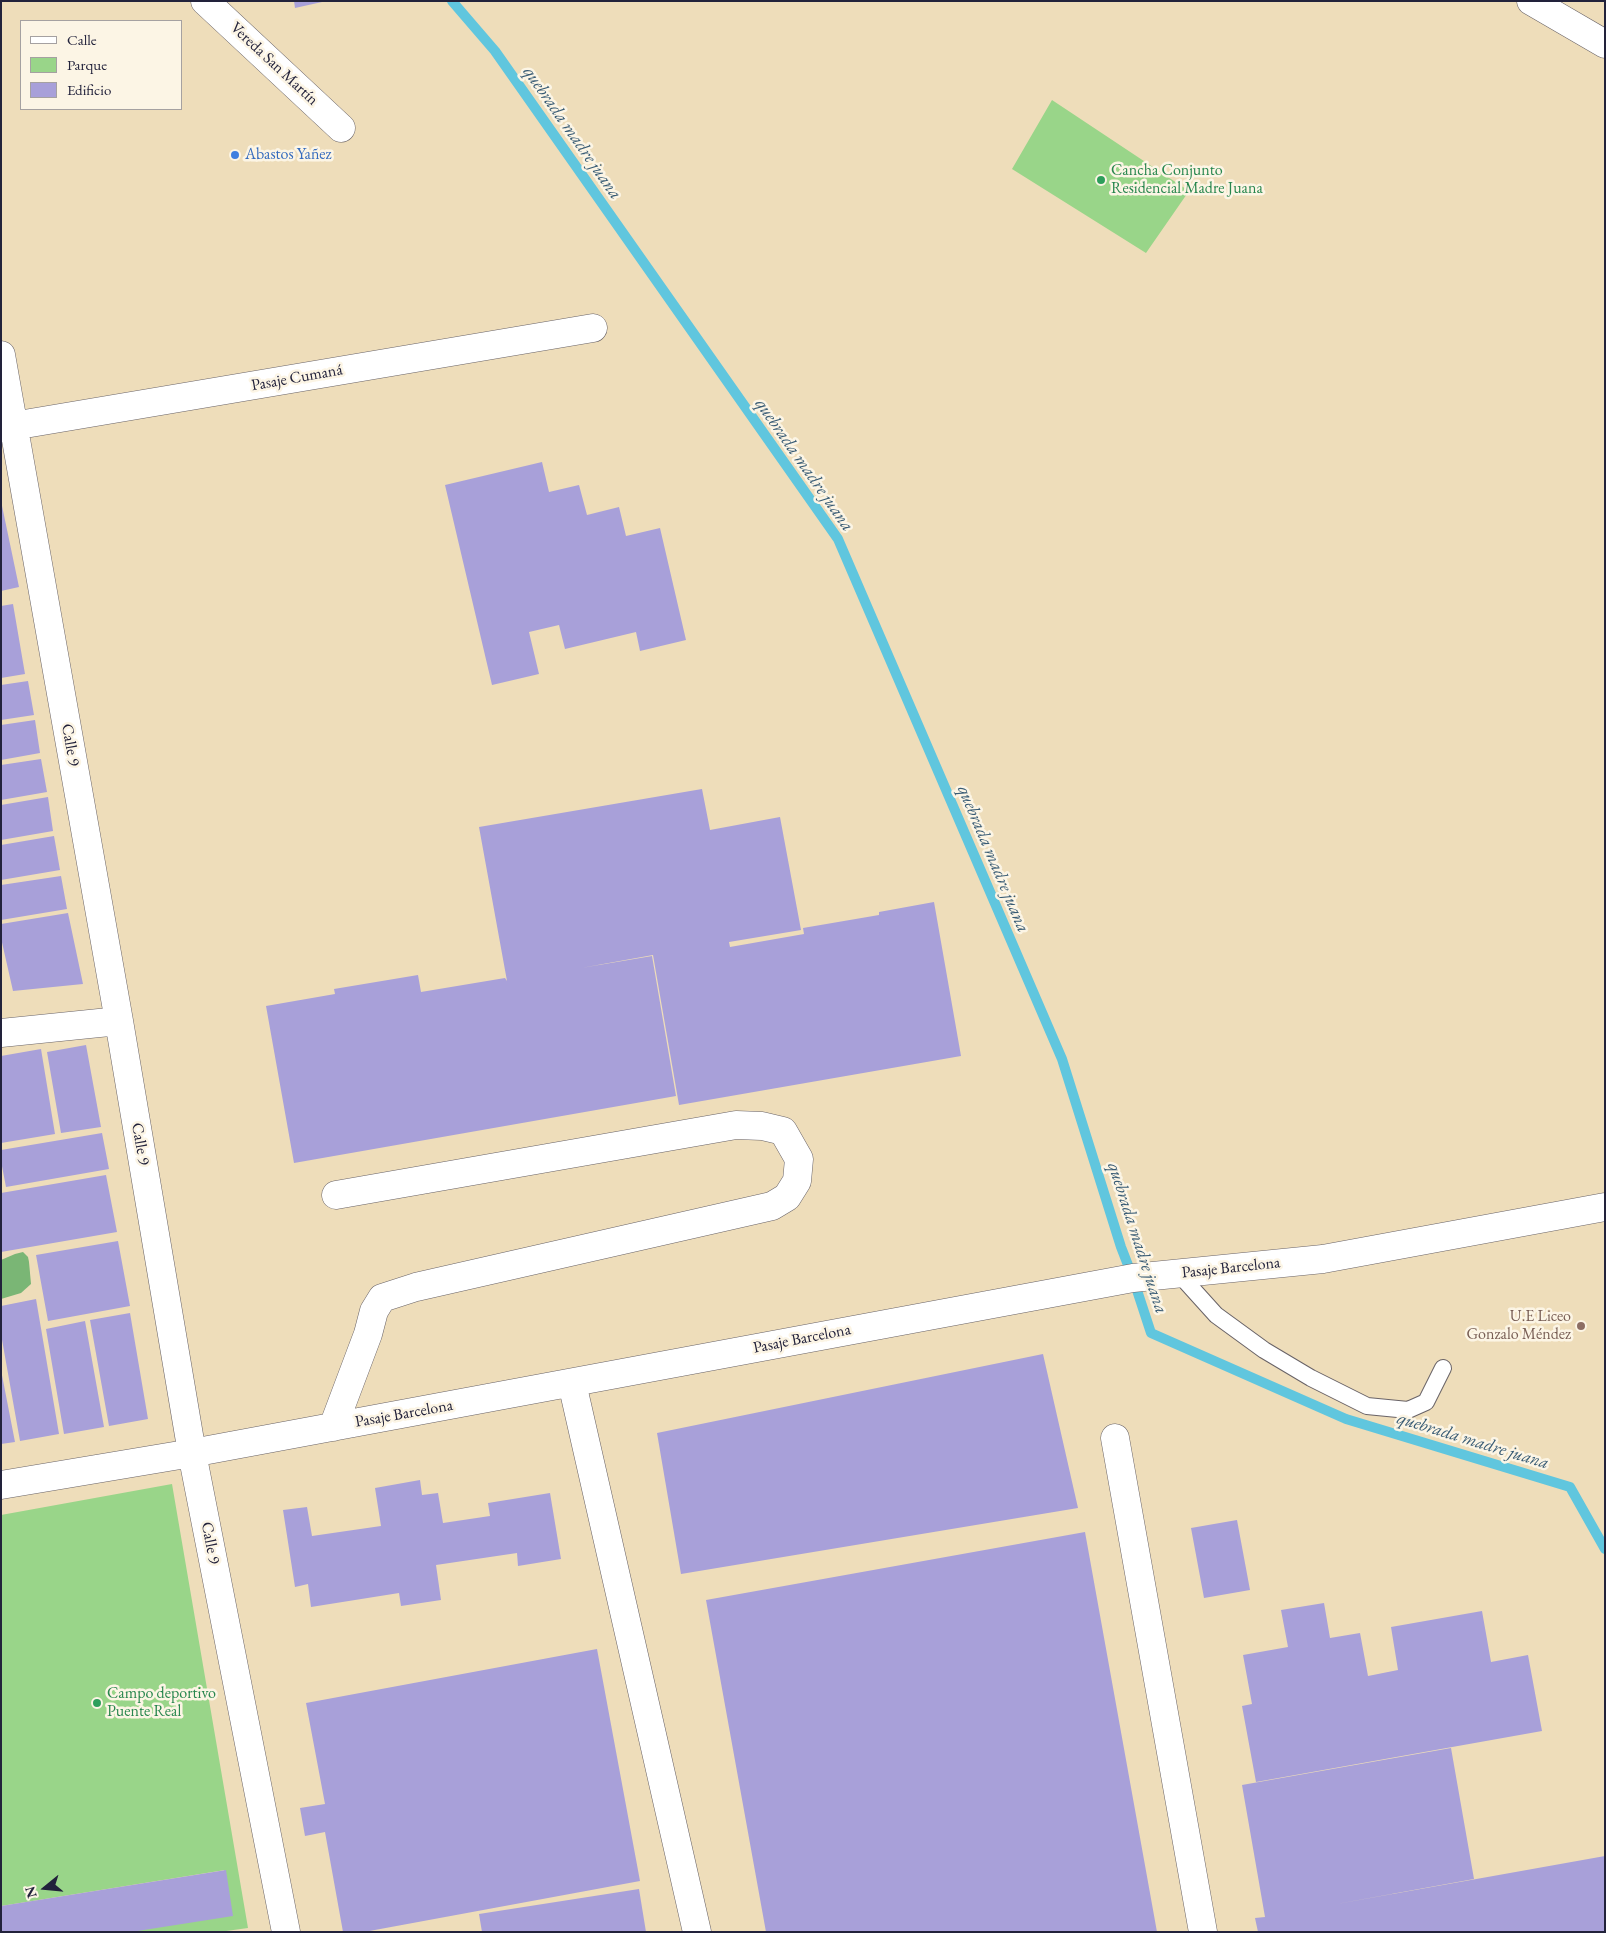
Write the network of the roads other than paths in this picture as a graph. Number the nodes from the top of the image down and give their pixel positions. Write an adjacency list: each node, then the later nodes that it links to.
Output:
1 (205, 1): 4 (street, Vereda San Martín)
2 (1531, 1): 3 (street)
3 (1605, 44)
4 (341, 128)
5 (593, 328): 7 (street, Pasaje Cumaná)
6 (1, 355): 7 (street, Calle 9)
7 (8, 427): 8 (street, Calle 9)
8 (119, 1021): 9 (street); 17 (street, Calle 9)
9 (1, 1033)
10 (336, 1195): 15 (street)
11 (1605, 1207): 12 (street, Pasaje Barcelona)
12 (1179, 1274): 13 (lane); 14 (street, Pasaje Barcelona)
13 (1443, 1368)
14 (572, 1383): 15 (street, Pasaje Barcelona); 20 (street)
15 (333, 1427): 17 (street, Pasaje Barcelona)
16 (1115, 1438): 21 (street)
17 (192, 1453): 18 (street, Pasaje Barcelona); 19 (street, Calle 9)
18 (1, 1484)
19 (286, 1932)
20 (697, 1932)
21 (1203, 1932)

